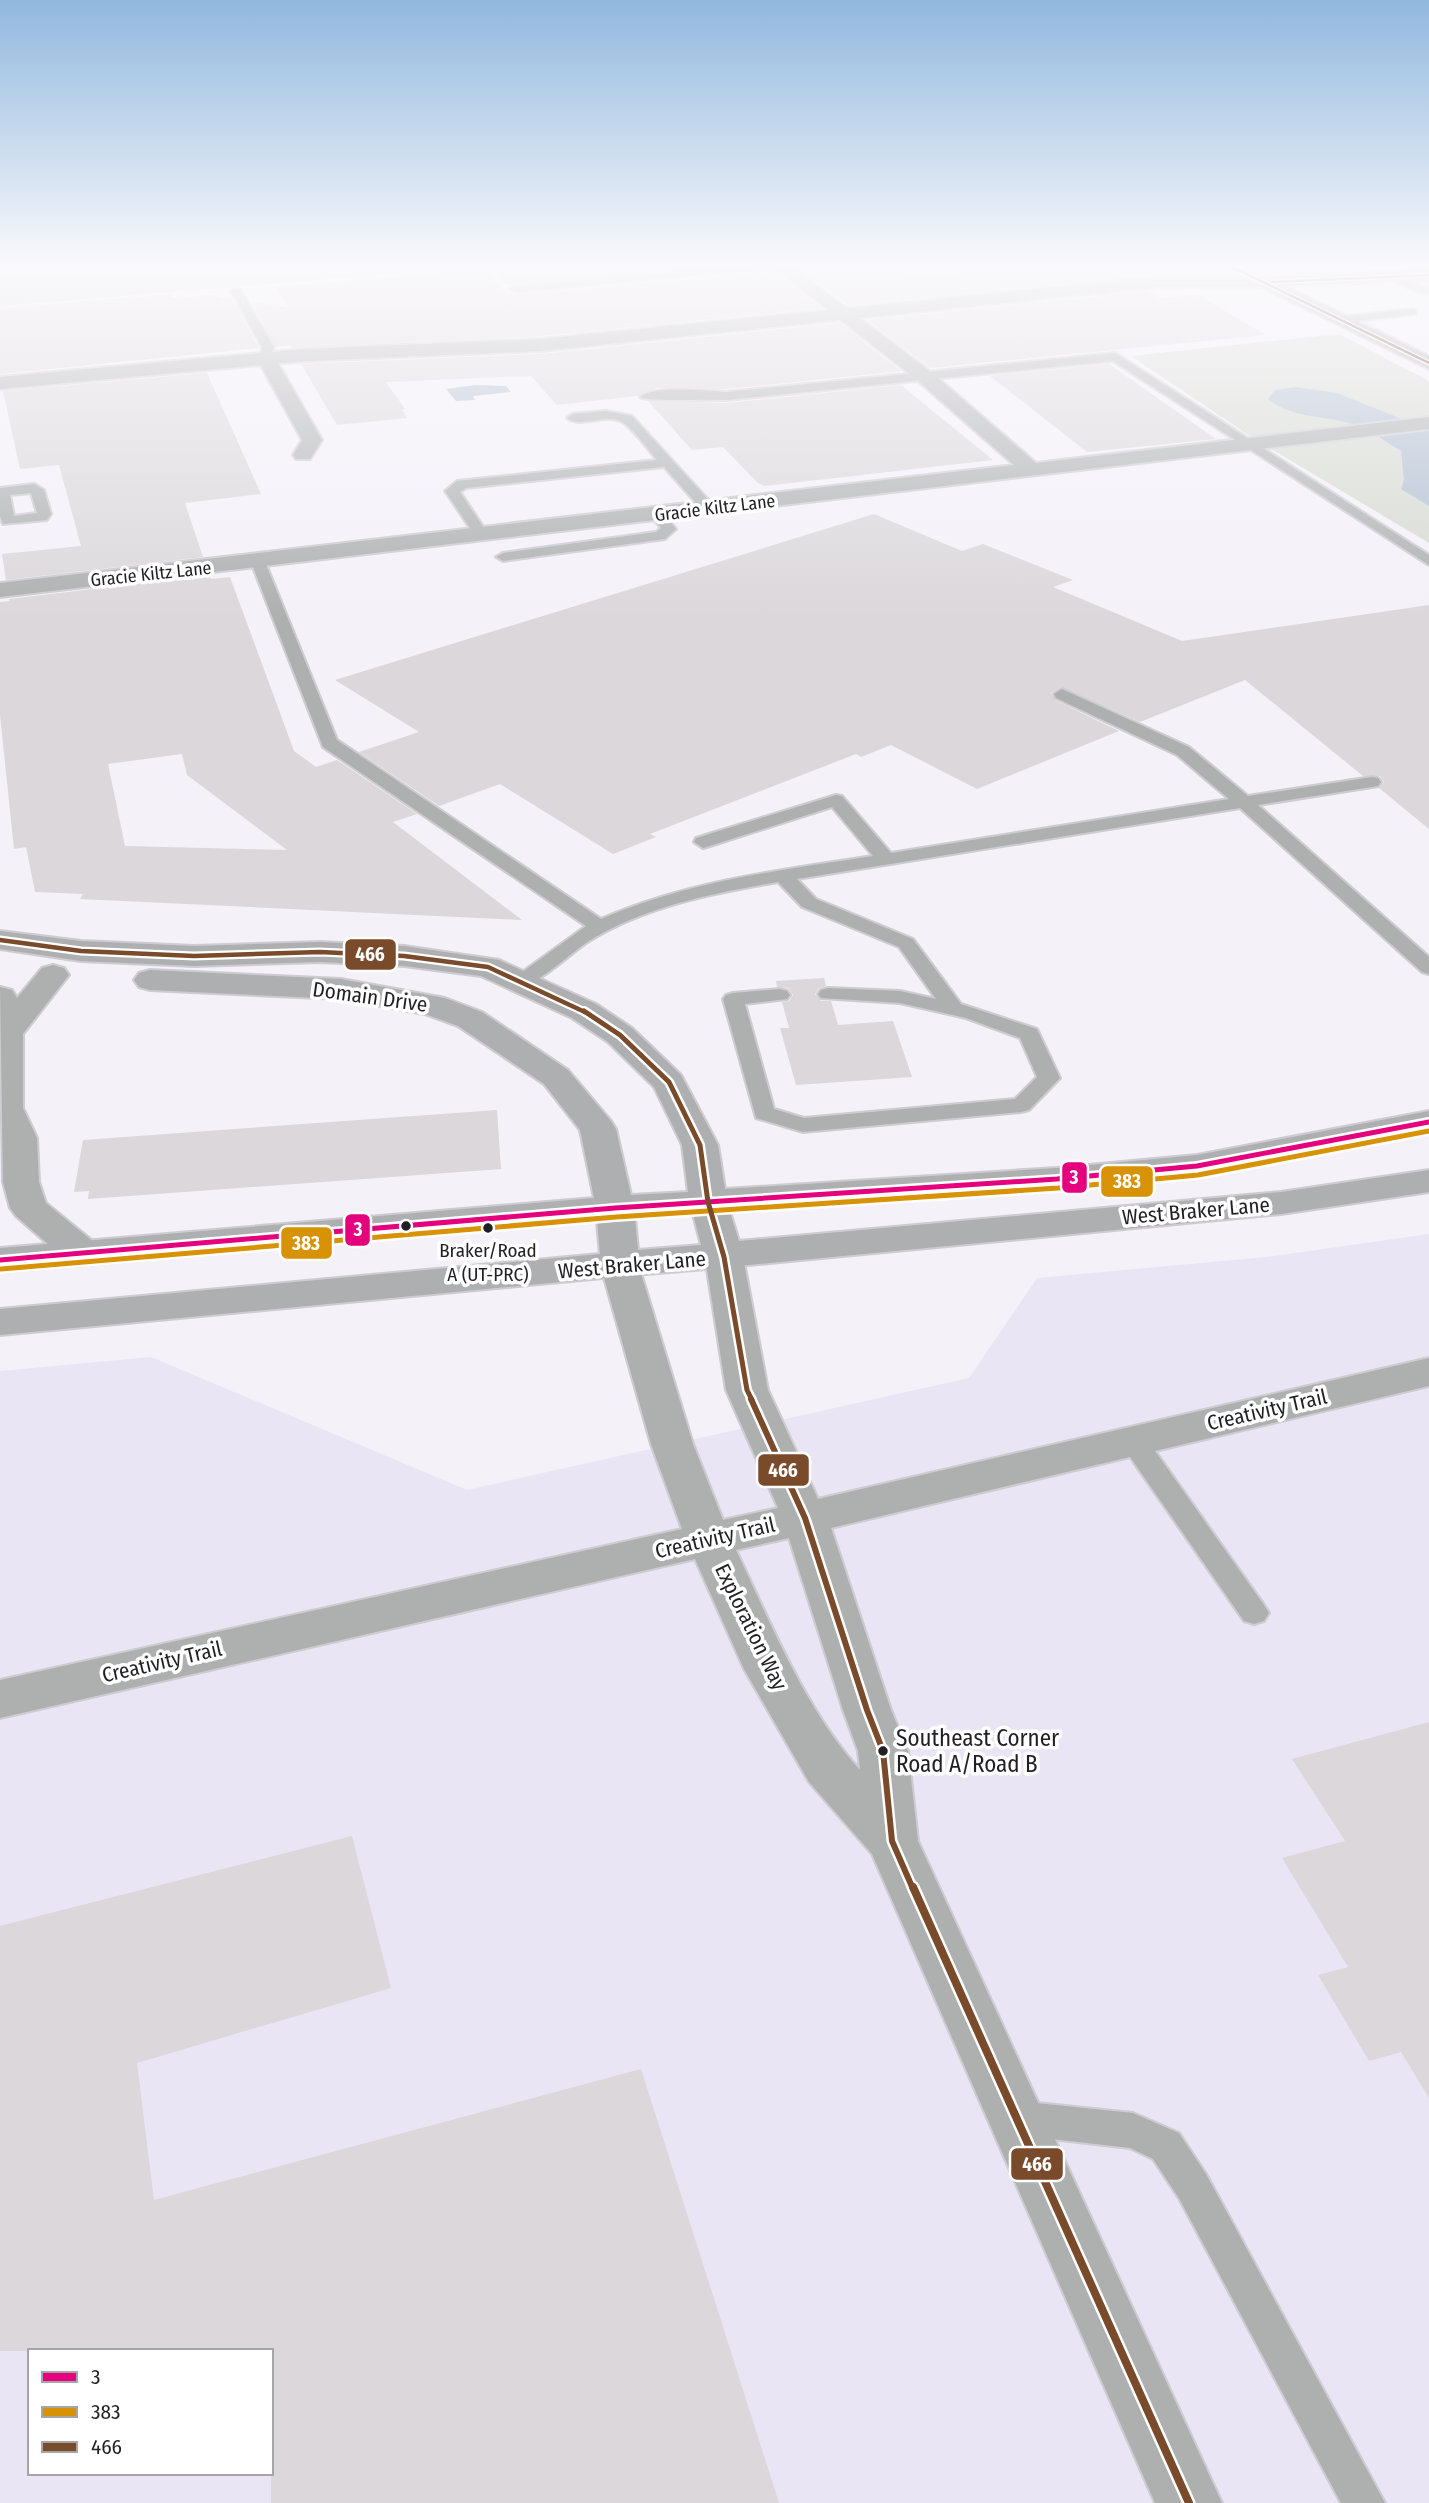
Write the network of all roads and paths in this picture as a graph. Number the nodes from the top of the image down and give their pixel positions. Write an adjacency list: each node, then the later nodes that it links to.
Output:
1 (279, 382): 12 (street)
2 (867, 382): 7 (lane)
3 (931, 382): 15 (street)
4 (962, 382): 6 (street)
5 (1154, 382): 10 (lane)
6 (972, 390)
7 (646, 397)
8 (573, 418): 13 (lane)
9 (1429, 423): 10 (street, Gracie Kiltz Lane)
10 (1252, 444): 14 (street, Gracie Kiltz Lane); 20 (lane)
11 (1041, 448): 14 (street)
12 (303, 454)
13 (667, 463): 16 (lane); 18 (lane)
14 (1063, 467): 15 (street, Gracie Kiltz Lane)
15 (1032, 470): 16 (street, Gracie Kiltz Lane)
16 (709, 509): 17 (street, Gracie Kiltz Lane)
17 (657, 514): 18 (street, Gracie Kiltz Lane); 19 (lane)
18 (481, 534): 21 (street, Gracie Kiltz Lane)
19 (503, 557)
20 (1429, 561)
21 (258, 562): 22 (street, Gracie Kiltz Lane); 29 (lane)
22 (0, 590)
23 (1062, 694): 25 (lane)
24 (1372, 782): 25 (lane)
25 (1244, 802): 27 (lane); 33 (lane)
26 (702, 842): 27 (lane)
27 (887, 860): 28 (lane)
28 (783, 876): 29 (lane); 38 (lane)
29 (600, 927): 34 (lane)
30 (0, 940): 31 (street, Domain Drive)
31 (63, 963): 32 (street, Domain Drive); 34 (street, Domain Drive); 39 (street, Domain Drive); 40 (street)
32 (0, 965)
33 (1429, 968)
34 (521, 982): 39 (street); 44 (street, Domain Drive)
35 (828, 994): 38 (lane)
36 (780, 995): 38 (lane)
37 (0, 997): 40 (street)
38 (954, 1009)
39 (470, 1019): 45 (street, Domain Drive)
40 (7, 1032): 41 (street)
41 (2, 1111): 46 (street)
42 (1429, 1122): 44 (street, West Braker Lane)
43 (1429, 1181): 47 (street, West Braker Lane)
44 (708, 1202): 45 (street, West Braker Lane); 47 (street, Domain Drive)
45 (615, 1208): 46 (street, West Braker Lane); 49 (street, Domain Drive)
46 (81, 1252): 48 (street, West Braker Lane)
47 (724, 1257): 49 (street, West Braker Lane); 53 (street, Exploration Way)
48 (0, 1260)
49 (620, 1267): 50 (street, West Braker Lane); 54 (street, Exploration Way)
50 (0, 1322)
51 (1429, 1372): 52 (street, Creativity Trail)
52 (1133, 1441): 53 (street, Creativity Trail); 55 (lane)
53 (806, 1518): 54 (street, Creativity Trail); 57 (street, Exploration Way)
54 (709, 1540): 56 (street, Creativity Trail); 57 (street, Exploration Way)
55 (1254, 1613)
56 (0, 1699)
57 (892, 1841): 58 (street, Exploration Way)
58 (1017, 2118): 59 (street, Exploration Way); 60 (lane)
59 (1189, 2503)
60 (1364, 2503)

